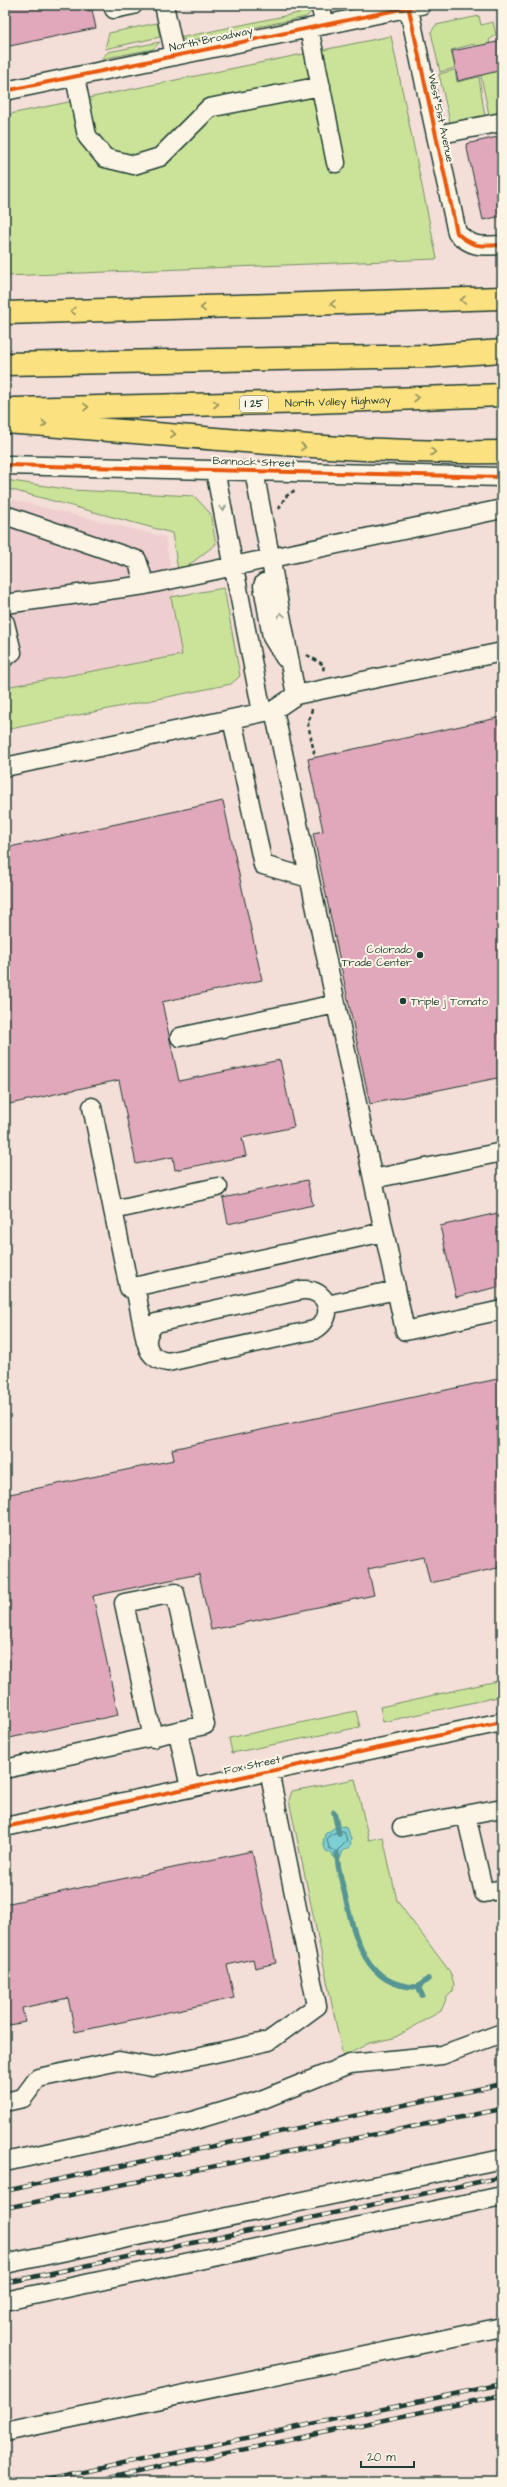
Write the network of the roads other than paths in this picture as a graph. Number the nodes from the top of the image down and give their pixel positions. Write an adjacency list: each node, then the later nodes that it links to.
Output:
1 (113, 5): 2 (street)
2 (133, 5)
3 (164, 5): 7 (street)
4 (320, 5): 6 (street)
5 (413, 6): 6 (street, North Broadway); 12 (street, West 51st Avenue)
6 (317, 26): 7 (street, North Broadway); 9 (street)
7 (175, 56): 8 (street, North Broadway)
8 (75, 77): 9 (street); 10 (street, North Broadway)
9 (321, 86): 13 (street)
10 (5, 91)
11 (502, 122): 12 (street)
12 (436, 135): 14 (street, West 51st Avenue)
13 (336, 163)
14 (502, 245)
15 (502, 298): 16 (highway, one-way to 16)
16 (5, 313)
17 (502, 351): 18 (highway)
18 (5, 364)
19 (502, 395): 20 (highway, North Valley Highway / I 25, one-way to 19)
20 (5, 409)
21 (5, 422): 22 (highway, one-way to 22)
22 (502, 452)
23 (5, 464): 24 (street, Bannock Street)
24 (215, 470): 25 (street, Bannock Street); 30 (street, one-way to 30)
25 (254, 471): 26 (street, Bannock Street); 29 (street)
26 (502, 477)
27 (502, 509): 29 (street)
28 (5, 515): 31 (street)
29 (271, 562): 30 (street); 36 (street, one-way to 29)
30 (235, 573): 31 (street); 37 (street)
31 (145, 585): 32 (street)
32 (5, 604)
33 (5, 623): 35 (street)
34 (502, 652): 36 (street)
35 (5, 656)
36 (296, 695): 37 (street)
37 (268, 711): 38 (street); 40 (street)
38 (232, 718): 39 (street); 40 (street)
39 (5, 767)
40 (309, 878): 41 (street)
41 (336, 1004): 42 (street); 45 (street)
42 (180, 1037)
43 (92, 1107): 47 (street)
44 (502, 1152): 45 (street)
45 (373, 1179): 48 (street)
46 (218, 1187): 47 (street)
47 (113, 1210): 49 (street)
48 (384, 1232): 49 (street); 50 (street)
49 (135, 1287): 53 (street)
50 (396, 1290): 51 (street); 52 (street)
51 (327, 1305): 53 (street); 53 (street)
52 (502, 1310)
53 (147, 1347)
54 (502, 1722): 58 (street, Fox Street)
55 (178, 1732): 56 (street); 56 (street); 59 (street)
56 (153, 1738): 57 (street)
57 (5, 1769)
58 (270, 1771): 59 (street, Fox Street); 66 (street)
59 (190, 1788): 62 (street, Fox Street)
60 (502, 1808): 61 (street)
61 (466, 1815): 63 (street); 64 (street)
62 (5, 1827)
63 (402, 1827)
64 (502, 1889)
65 (502, 2033): 68 (street)
66 (5, 2102)
67 (502, 2159): 70 (street)
68 (5, 2162)
69 (502, 2196): 71 (street)
70 (5, 2264)
71 (5, 2301)
72 (502, 2327): 73 (street)
73 (5, 2432)

